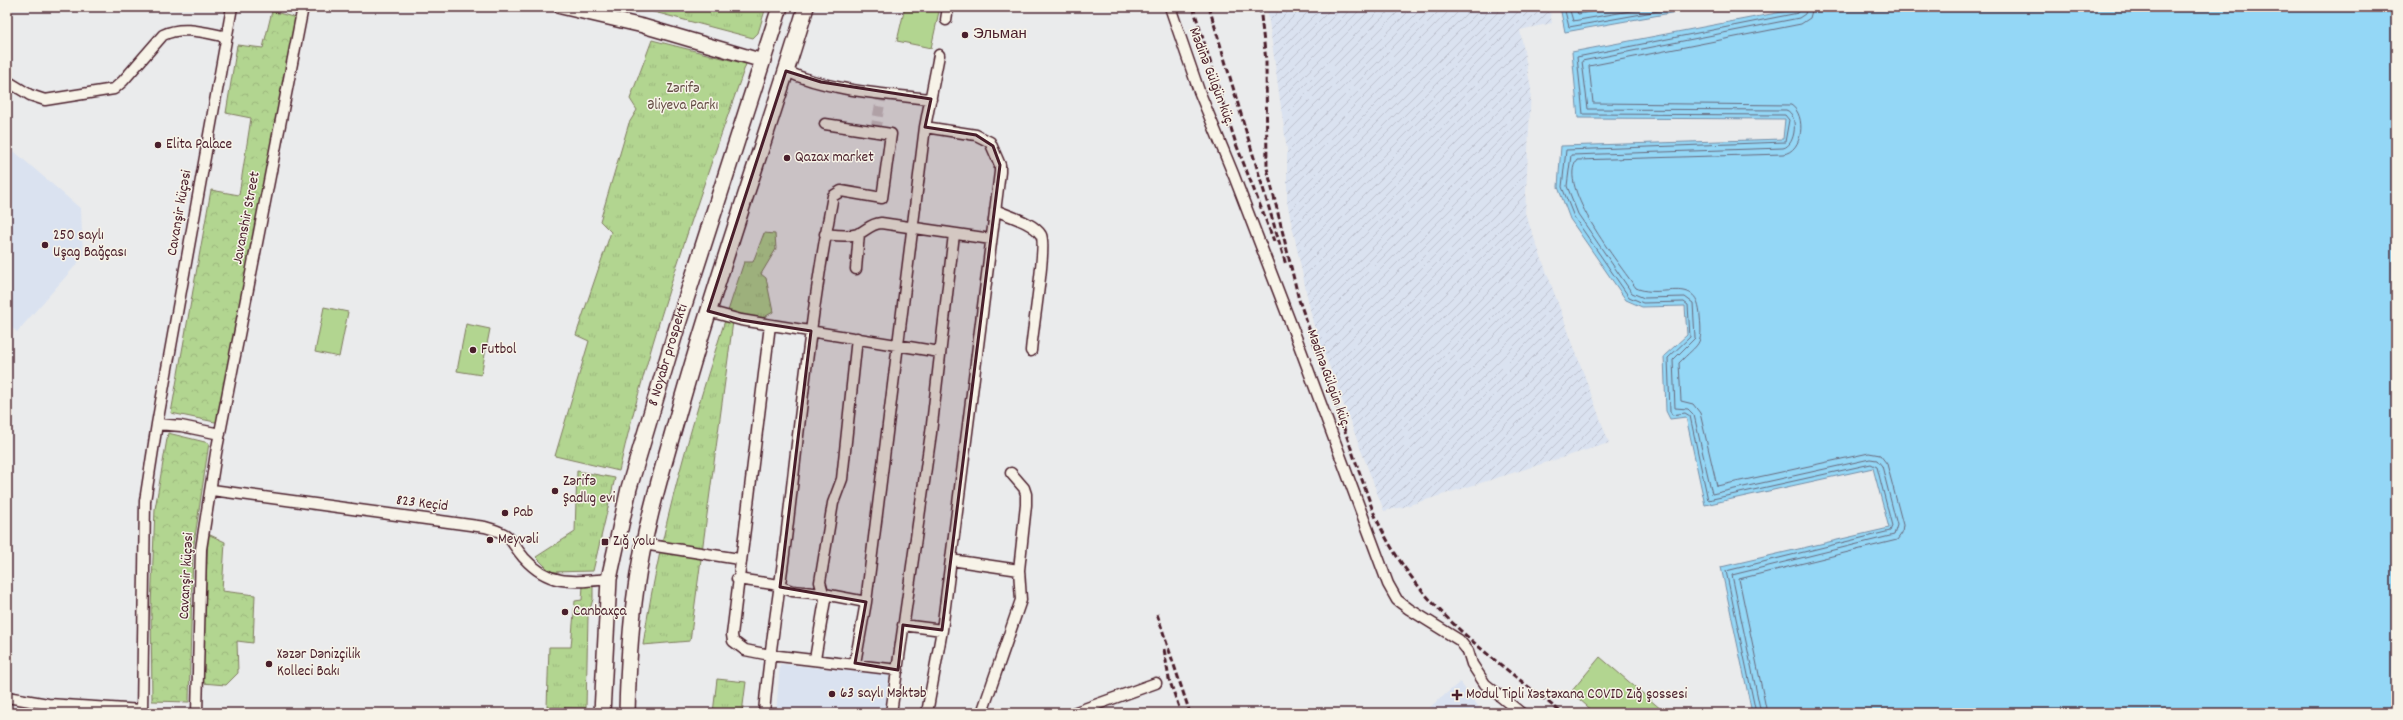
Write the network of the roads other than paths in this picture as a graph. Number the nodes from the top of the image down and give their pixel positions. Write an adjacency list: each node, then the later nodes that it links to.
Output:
1 (232, 7): 9 (street, Cavanşir küçəsi)
2 (303, 7): 32 (street, Javanshir Street)
3 (561, 7): 11 (main road)
4 (780, 7): 11 (highway, 8 Noyabr prospekti)
5 (806, 7): 12 (highway, 8 Noyabr prospekti)
6 (948, 7): 8 (street)
7 (1170, 7): 61 (street, Mədinə Gülgün küç.)
8 (946, 20)
9 (227, 37): 13 (street); 31 (street, Cavanşir küçəsi)
10 (939, 55): 14 (street)
11 (763, 60): 12 (highway); 40 (highway, 8 Noyabr prospekti)
12 (786, 71): 14 (street); 24 (highway, 8 Noyabr prospekti)
13 (7, 81)
14 (931, 99): 16 (street)
15 (825, 124): 20 (street)
16 (925, 126): 17 (street); 18 (street)
17 (995, 210): 22 (street); 29 (street)
18 (913, 227): 19 (street); 21 (street); 28 (street)
19 (859, 233): 20 (street); 23 (street)
20 (826, 234): 26 (street)
21 (954, 234): 22 (street); 30 (street)
22 (991, 238): 37 (street)
23 (856, 269)
24 (708, 311): 25 (street); 35 (highway, 8 Noyabr prospekti)
25 (770, 325): 26 (street); 36 (street)
26 (811, 331): 27 (street); 41 (street)
27 (857, 338): 28 (street); 42 (street)
28 (900, 345): 30 (street); 43 (street)
29 (1031, 351)
30 (940, 352): 44 (street)
31 (157, 424): 32 (street); 52 (street, Cavanşir küçəsi)
32 (220, 434): 34 (street, Cavanşir küçəsi)
33 (1011, 473): 38 (street)
34 (212, 490): 40 (street, 823 Keçid); 53 (street, Cavanşir küçəsi)
35 (643, 544): 36 (street); 55 (highway, 8 Noyabr prospekti)
36 (740, 559): 39 (street)
37 (951, 560): 38 (street); 45 (street)
38 (1019, 570): 59 (street)
39 (738, 578): 41 (street); 46 (street)
40 (609, 579): 54 (highway, 8 Noyabr prospekti)
41 (780, 587): 42 (street); 46 (street)
42 (824, 594): 43 (street); 47 (street)
43 (866, 602): 48 (street)
44 (903, 625): 45 (street); 49 (street)
45 (942, 630): 58 (street)
46 (770, 655): 47 (street); 56 (street)
47 (815, 659): 48 (street)
48 (855, 663): 49 (street)
49 (898, 670): 57 (street)
50 (1156, 683): 60 (street)
51 (7, 697): 52 (street)
52 (142, 711)
53 (197, 713)
54 (602, 713)
55 (627, 713)
56 (764, 713)
57 (892, 713)
58 (927, 713)
59 (982, 713)
60 (1073, 713)
61 (1521, 713)

